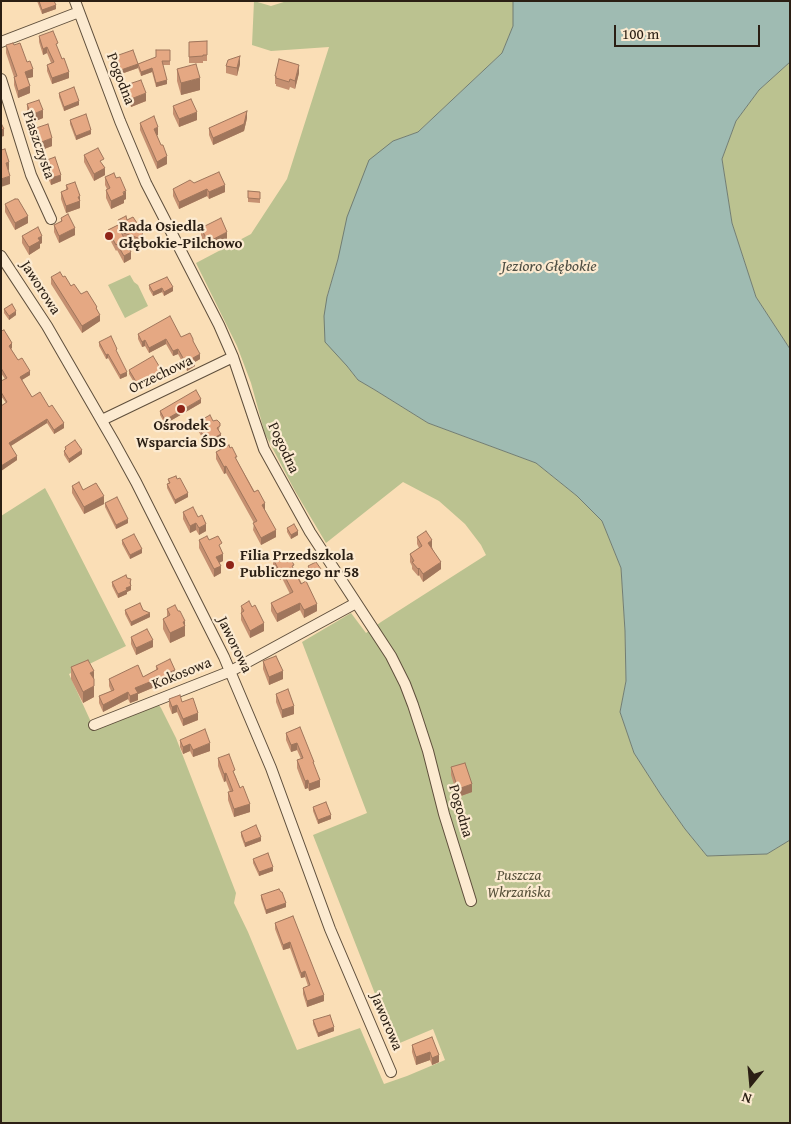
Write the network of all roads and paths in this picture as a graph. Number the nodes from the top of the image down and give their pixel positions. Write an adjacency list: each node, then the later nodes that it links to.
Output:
1 (75, 1): 2 (street, Pogodna)
2 (79, 12): 3 (street); 7 (street, Pogodna)
3 (1, 42)
4 (1, 79): 5 (street, Piaszczysta)
5 (51, 219)
6 (1, 256): 8 (street, Jaworowa)
7 (233, 357): 8 (street, Orzechowa); 9 (street, Pogodna)
8 (102, 420): 10 (street, Jaworowa)
9 (356, 603): 10 (street, Kokosowa); 12 (street, Pogodna)
10 (231, 671): 11 (street, Kokosowa); 13 (street, Jaworowa)
11 (94, 725)
12 (470, 901)
13 (391, 1072)

